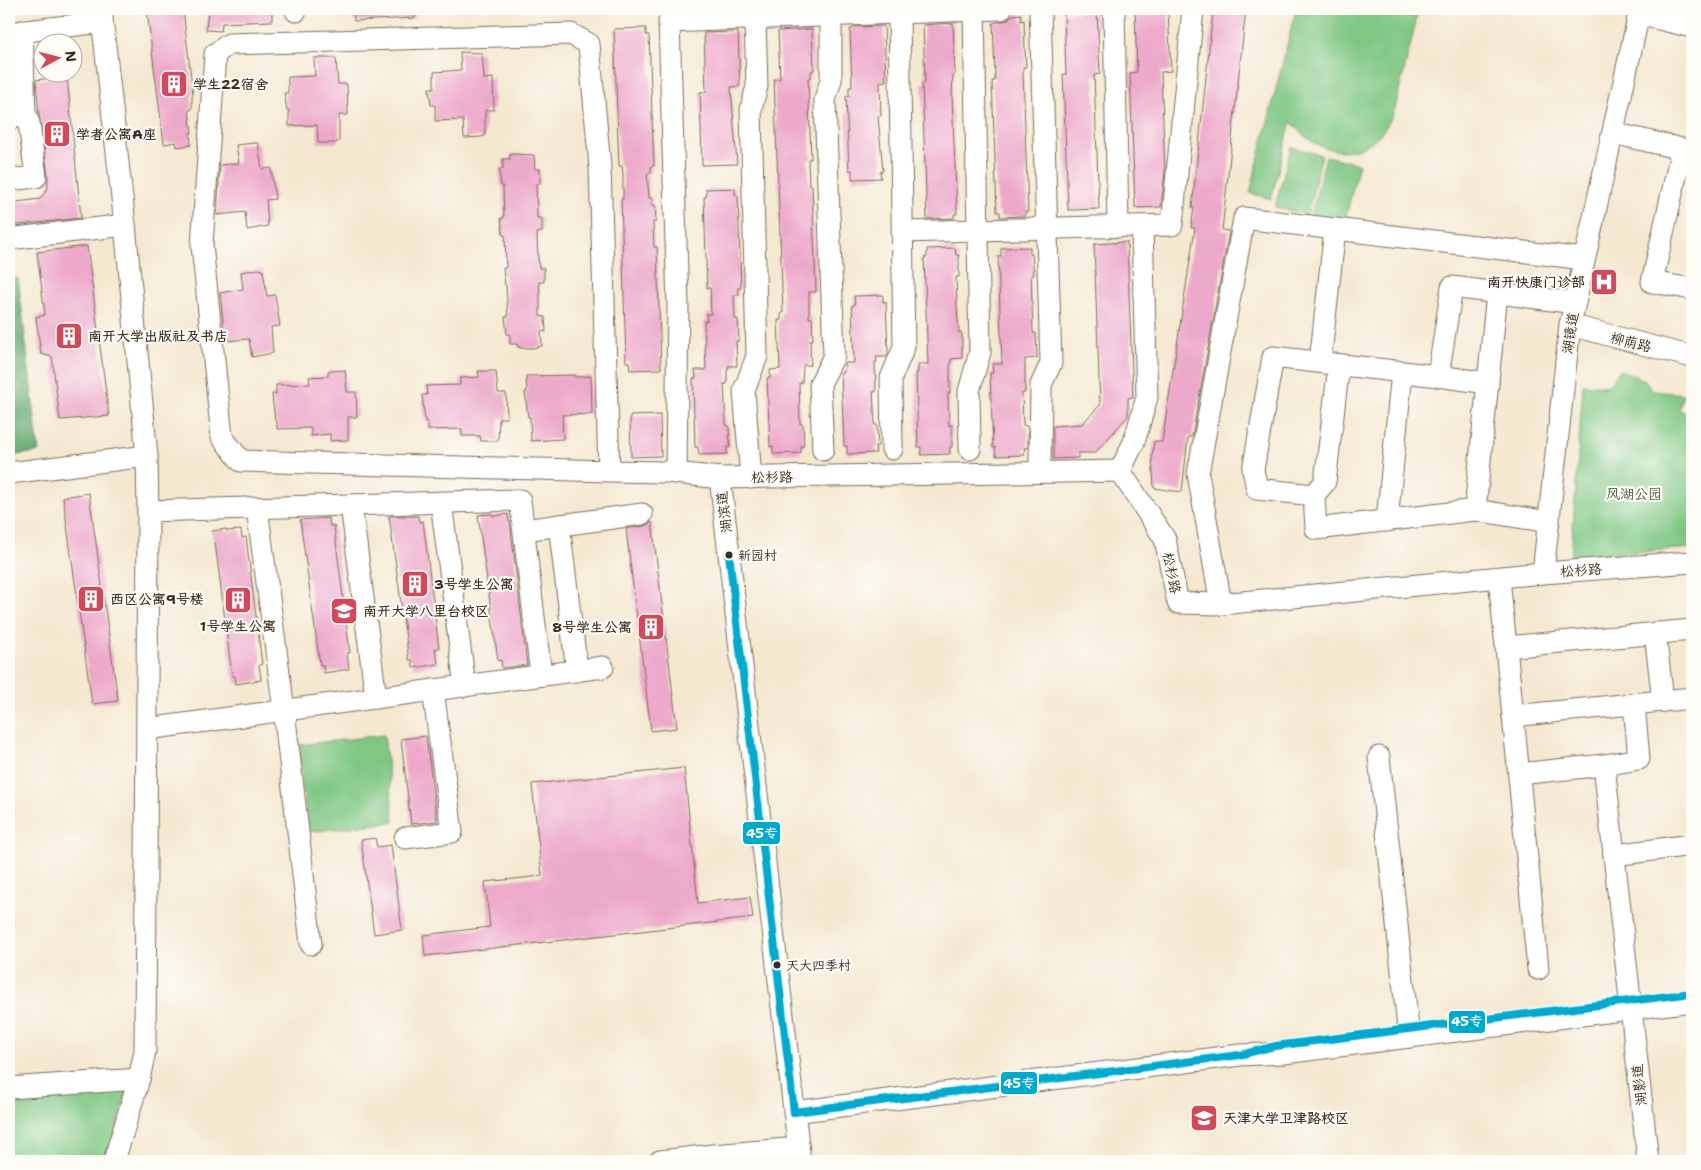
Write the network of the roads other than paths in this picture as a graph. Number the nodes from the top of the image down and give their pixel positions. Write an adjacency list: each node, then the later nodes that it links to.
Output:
1 (1001, 9): 5 (street)
2 (1040, 9): 19 (street)
3 (1114, 9): 18 (street)
4 (1194, 9): 17 (street)
5 (974, 10): 7 (street); 21 (street)
6 (1640, 11): 11 (street); 14 (street, 湖镜道)
7 (899, 13): 9 (street); 22 (street)
8 (102, 15): 12 (street); 16 (street)
9 (831, 16): 10 (street); 36 (street)
10 (754, 19): 42 (street); 44 (street)
11 (1692, 27)
12 (15, 32): 13 (street)
13 (17, 116): 15 (street)
14 (1613, 133): 24 (street, 湖镜道); 25 (street)
15 (9, 180)
16 (125, 225): 23 (street); 37 (street)
17 (1142, 226): 18 (street); 40 (street)
18 (1118, 227): 19 (street)
19 (1047, 228): 21 (street); 38 (street)
20 (1335, 229): 24 (street); 30 (street); 59 (street)
21 (978, 230): 22 (street); 35 (street)
22 (902, 232): 34 (street)
23 (9, 239)
24 (1584, 259): 27 (street, 湖镜道)
25 (1692, 289)
26 (1497, 293): 27 (street); 32 (street); 33 (street)
27 (1575, 303): 28 (street, 湖镜道)
28 (1570, 326): 29 (street, 柳荫路); 53 (street, 湖镜道)
29 (1692, 357)
30 (1330, 363): 31 (street); 45 (street); 45 (street)
31 (1402, 372): 32 (street); 52 (street)
32 (1438, 376): 33 (street)
33 (1488, 383): 49 (street)
34 (892, 448)
35 (970, 449)
36 (822, 450)
37 (146, 456): 41 (street); 50 (street)
38 (1040, 463)
39 (608, 471): 39 (street, 松杉路); 42 (street, 松杉路)
40 (1120, 471): 44 (street, 松杉路); 59 (street, 松杉路)
41 (9, 473)
42 (676, 473): 43 (street, 松杉路)
43 (720, 478): 44 (street, 松杉路); 89 (street, 湖滨道)
44 (751, 478)
45 (1314, 494): 52 (street)
46 (441, 502): 47 (street); 55 (street); 66 (street)
47 (351, 505): 48 (street); 68 (street)
48 (257, 508): 50 (street); 72 (street)
49 (1475, 510): 52 (street); 53 (street)
50 (148, 511): 74 (street)
51 (642, 514): 54 (street)
52 (1388, 521)
53 (1549, 522): 57 (street, 湖镜道)
54 (559, 525): 55 (street); 64 (street)
55 (524, 530): 65 (street)
56 (1692, 562): 57 (street, 松杉路)
57 (1544, 573): 58 (street, 松杉路)
58 (1499, 578): 59 (street, 松杉路); 62 (street)
59 (1220, 604)
60 (1692, 630): 61 (street)
61 (1655, 634): 62 (street); 70 (street)
62 (1506, 647): 73 (street)
63 (603, 667): 64 (street)
64 (578, 671): 65 (street)
65 (541, 675): 66 (street)
66 (465, 686): 67 (street)
67 (433, 690): 68 (street); 78 (street)
68 (376, 698): 72 (street)
69 (1692, 698): 70 (street)
70 (1663, 701): 71 (street)
71 (1634, 704): 73 (street); 76 (street)
72 (284, 710): 74 (street); 81 (street)
73 (1514, 716): 77 (street)
74 (148, 729): 87 (street)
75 (1379, 757): 86 (street)
76 (1604, 765): 77 (street); 80 (street, 湖影道)
77 (1519, 774): 82 (street)
78 (405, 838)
79 (1692, 845): 80 (street)
80 (1614, 855): 85 (street, 湖影道)
81 (311, 944)
82 (1538, 969)
83 (1692, 993): 85 (street)
84 (1692, 1001): 85 (street)
85 (1630, 1004): 86 (street); 94 (street, 湖影道)
86 (1409, 1033): 89 (street)
87 (139, 1079): 88 (street); 92 (street)
88 (9, 1088)
89 (794, 1112): 90 (street, 湖滨道)
90 (799, 1155): 91 (street)
91 (714, 1158): 93 (street)
92 (114, 1161)
93 (660, 1161)
94 (1648, 1161)

